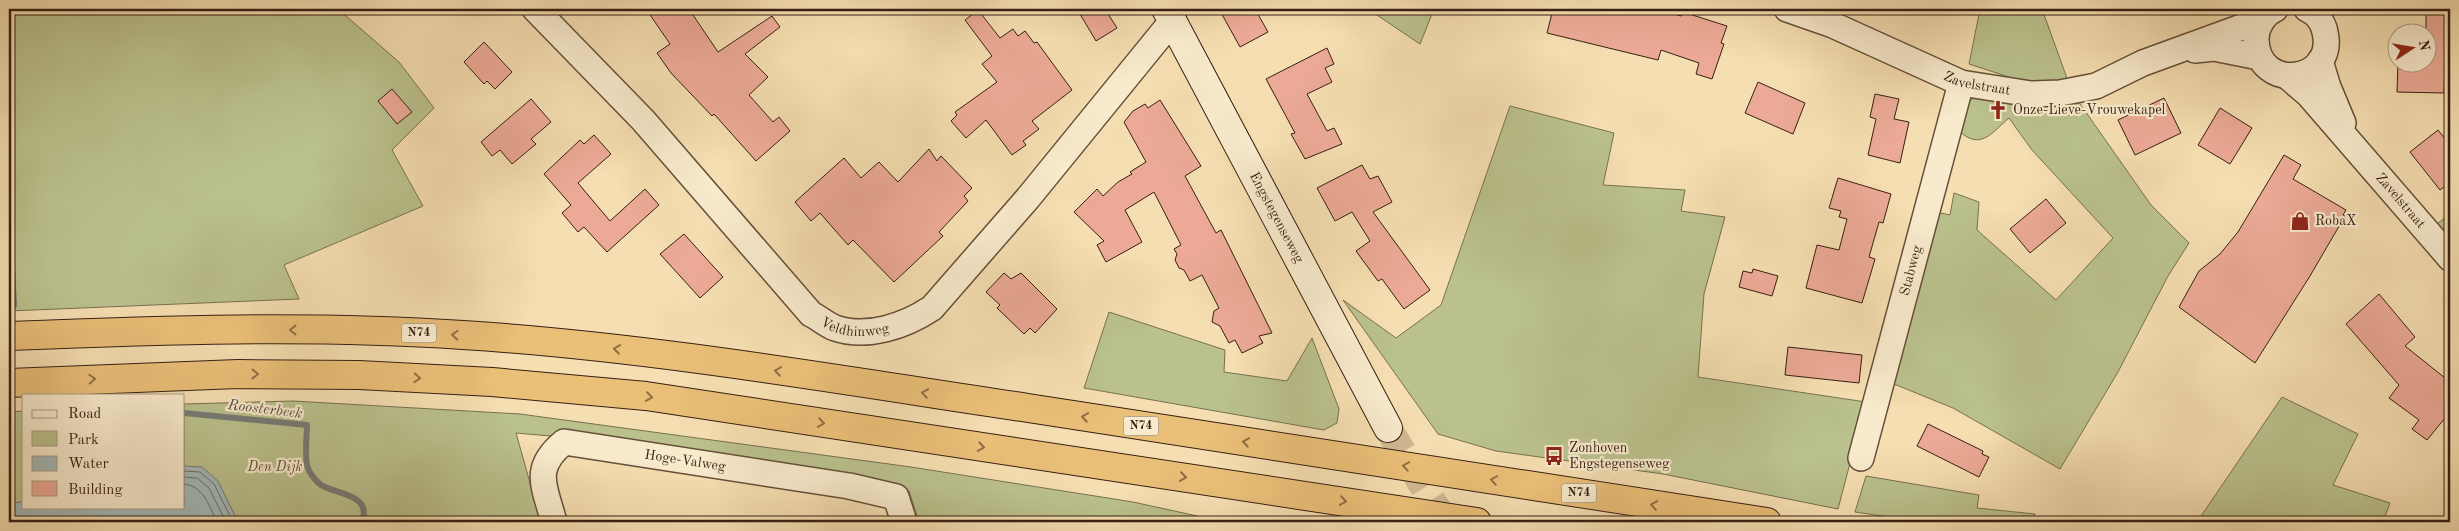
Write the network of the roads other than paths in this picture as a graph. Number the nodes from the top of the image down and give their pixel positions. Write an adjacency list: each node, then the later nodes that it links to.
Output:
1 (535, 9): 4 (street, Veldhinweg)
2 (1787, 9): 10 (street, Zavelstraat)
3 (2316, 12): 8 (street)
4 (1169, 14): 15 (street, Engstegenseweg)
5 (2268, 14): 6 (street, Zavelstraat); 7 (street, Zavelstraat)
6 (2173, 53): 7 (street, Zavelstraat); 10 (street, Zavelstraat)
7 (2259, 57): 9 (street, Zavelstraat)
8 (2320, 61): 9 (street); 11 (street, Zavelstraat)
9 (2287, 76): 11 (street, Zavelstraat)
10 (1961, 83): 16 (street, Stabweg)
11 (2352, 144): 12 (street, Zavelstraat)
12 (2450, 258)
13 (9, 336): 20 (highway, N74, one-way to 13)
14 (9, 383): 19 (highway, one-way to 19)
15 (1388, 428)
16 (1861, 458)
17 (554, 522): 18 (street, Hoge-Valweg)
18 (904, 522)
19 (1477, 522)
20 (1767, 522)

